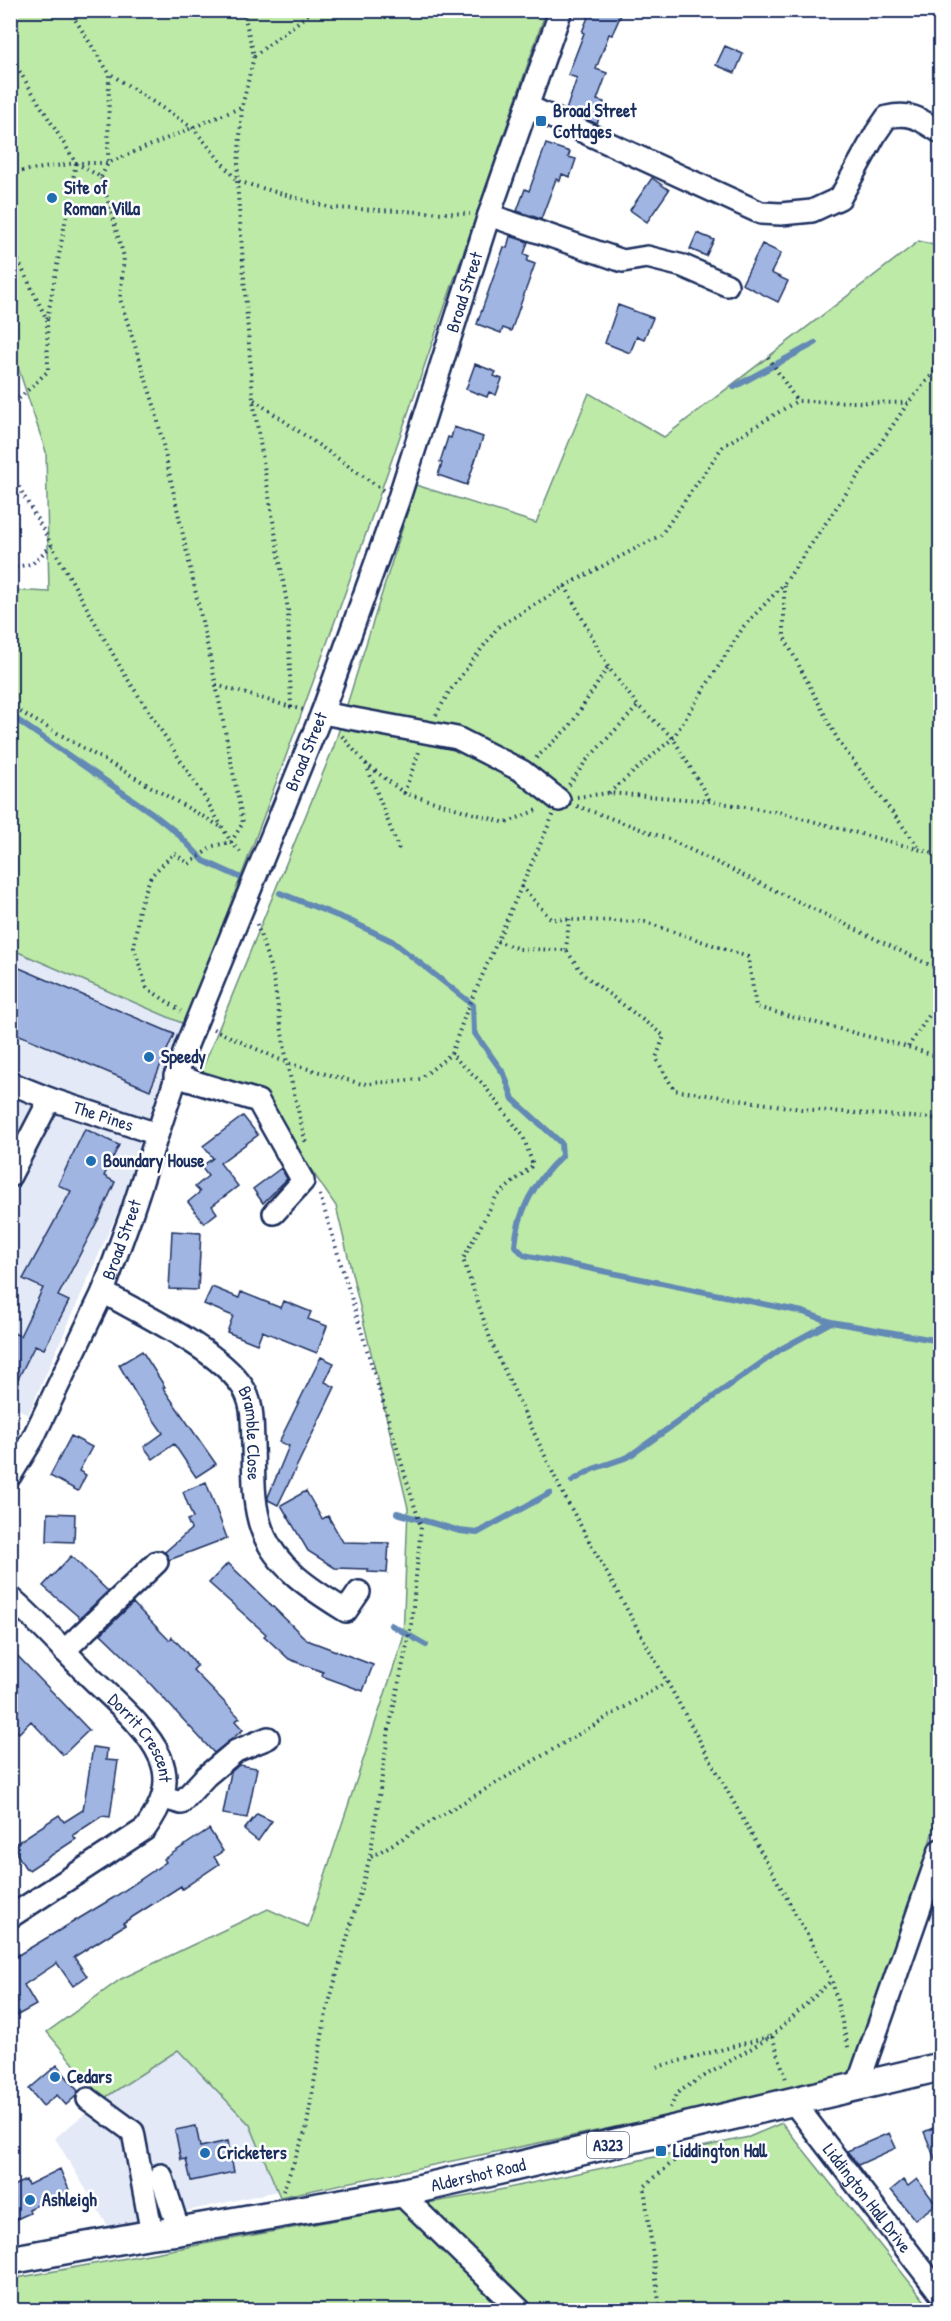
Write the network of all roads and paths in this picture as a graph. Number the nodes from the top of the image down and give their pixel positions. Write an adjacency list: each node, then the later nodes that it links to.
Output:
1 (69, 10): 9 (path)
2 (243, 10): 8 (path)
3 (297, 10): 6 (path)
4 (314, 10): 6 (path)
5 (561, 10): 10 (street, Broad Street)
6 (309, 15): 8 (path)
7 (10, 56): 14 (path)
8 (254, 56): 11 (path)
9 (109, 73): 12 (path); 15 (path)
10 (527, 106): 13 (street); 19 (street, Broad Street)
11 (242, 107): 12 (path); 18 (path)
12 (193, 128): 15 (path); 18 (path)
13 (940, 132)
14 (76, 163): 15 (path); 16 (path); 17 (path); 22 (path)
15 (108, 163): 17 (path)
16 (10, 173)
17 (101, 177): 36 (path)
18 (237, 181): 19 (path); 25 (path)
19 (489, 215): 21 (street); 30 (street, Broad Street)
20 (10, 244): 22 (path)
21 (727, 285)
22 (47, 320): 28 (path)
23 (768, 357): 26 (path)
24 (940, 365): 27 (path)
25 (253, 400): 30 (path); 39 (path)
26 (797, 401): 27 (path); 34 (path)
27 (908, 403): 33 (path)
28 (10, 407)
29 (10, 471): 31 (path)
30 (398, 501): 40 (street, Broad Street)
31 (53, 544): 32 (path); 49 (path)
32 (10, 568)
33 (784, 584): 42 (path); 51 (path)
34 (565, 586): 35 (path); 41 (path)
35 (608, 667): 38 (path); 44 (path)
36 (216, 685): 39 (path); 50 (path)
37 (10, 706): 49 (path)
38 (638, 706): 42 (path); 47 (path)
39 (291, 707): 40 (path)
40 (322, 713): 41 (street); 43 (path); 54 (street, Broad Street)
41 (426, 732): 44 (street); 45 (path)
42 (673, 738): 46 (path); 48 (path)
43 (365, 763): 45 (path); 52 (path)
44 (522, 771): 47 (street)
45 (404, 793): 47 (path)
46 (609, 793): 47 (path); 48 (path)
47 (560, 800): 55 (path); 60 (path)
48 (710, 801): 51 (path)
49 (224, 829): 50 (path)
50 (231, 842): 54 (path); 62 (path)
51 (920, 849): 53 (path)
52 (399, 850)
53 (940, 855)
54 (259, 871): 56 (street, Broad Street)
55 (521, 885): 57 (path); 58 (path)
56 (247, 898): 62 (street, Broad Street); 66 (path)
57 (569, 919): 59 (path); 63 (path)
58 (497, 941): 59 (path); 64 (path)
59 (566, 950): 70 (path)
60 (940, 970)
61 (940, 999): 63 (path)
62 (197, 1022): 66 (path); 67 (street, Broad Street)
63 (908, 1047): 65 (path)
64 (451, 1054): 66 (path); 83 (path)
65 (940, 1057)
66 (287, 1063): 72 (path)
67 (175, 1076): 71 (street, Broad Street); 75 (street)
68 (10, 1083): 69 (street, The Pines)
69 (50, 1099): 71 (street, The Pines); 73 (street, The Pines)
70 (940, 1119)
71 (157, 1134): 76 (street, Broad Street)
72 (309, 1155)
73 (10, 1176)
74 (318, 1189): 87 (path)
75 (274, 1213)
76 (103, 1292): 77 (street, Broad Street); 80 (street, Bramble Close)
77 (17, 1450): 78 (street, Broad Street)
78 (10, 1476)
79 (157, 1562): 82 (street)
80 (359, 1592)
81 (10, 1597): 82 (street, Dorrit Crescent)
82 (64, 1651): 85 (street, Dorrit Crescent)
83 (668, 1682): 87 (path); 89 (path)
84 (268, 1737): 85 (street)
85 (164, 1798): 88 (street, Dorrit Crescent)
86 (940, 1850): 93 (street)
87 (370, 1857): 99 (path)
88 (10, 1917)
89 (832, 1980): 90 (path); 93 (path)
90 (772, 2036): 91 (path); 95 (path); 96 (path)
91 (657, 2067)
92 (940, 2067): 93 (main road, Aldershot Road / A323)
93 (857, 2087): 95 (main road, Aldershot Road / A323)
94 (88, 2099): 101 (street)
95 (794, 2103): 96 (main road, Aldershot Road / A323); 103 (street, Liddington Hall Drive)
96 (667, 2131): 98 (main road, Aldershot Road / A323); 105 (path)
97 (161, 2175): 100 (street)
98 (399, 2193): 99 (main road, Aldershot Road / A323); 104 (street)
99 (274, 2214): 100 (main road, Aldershot Road / A323)
100 (178, 2231): 101 (main road, Aldershot Road / A323)
101 (152, 2234): 102 (main road, Aldershot Road / A323)
102 (10, 2260)
103 (940, 2293)
104 (520, 2310)
105 (660, 2310)

